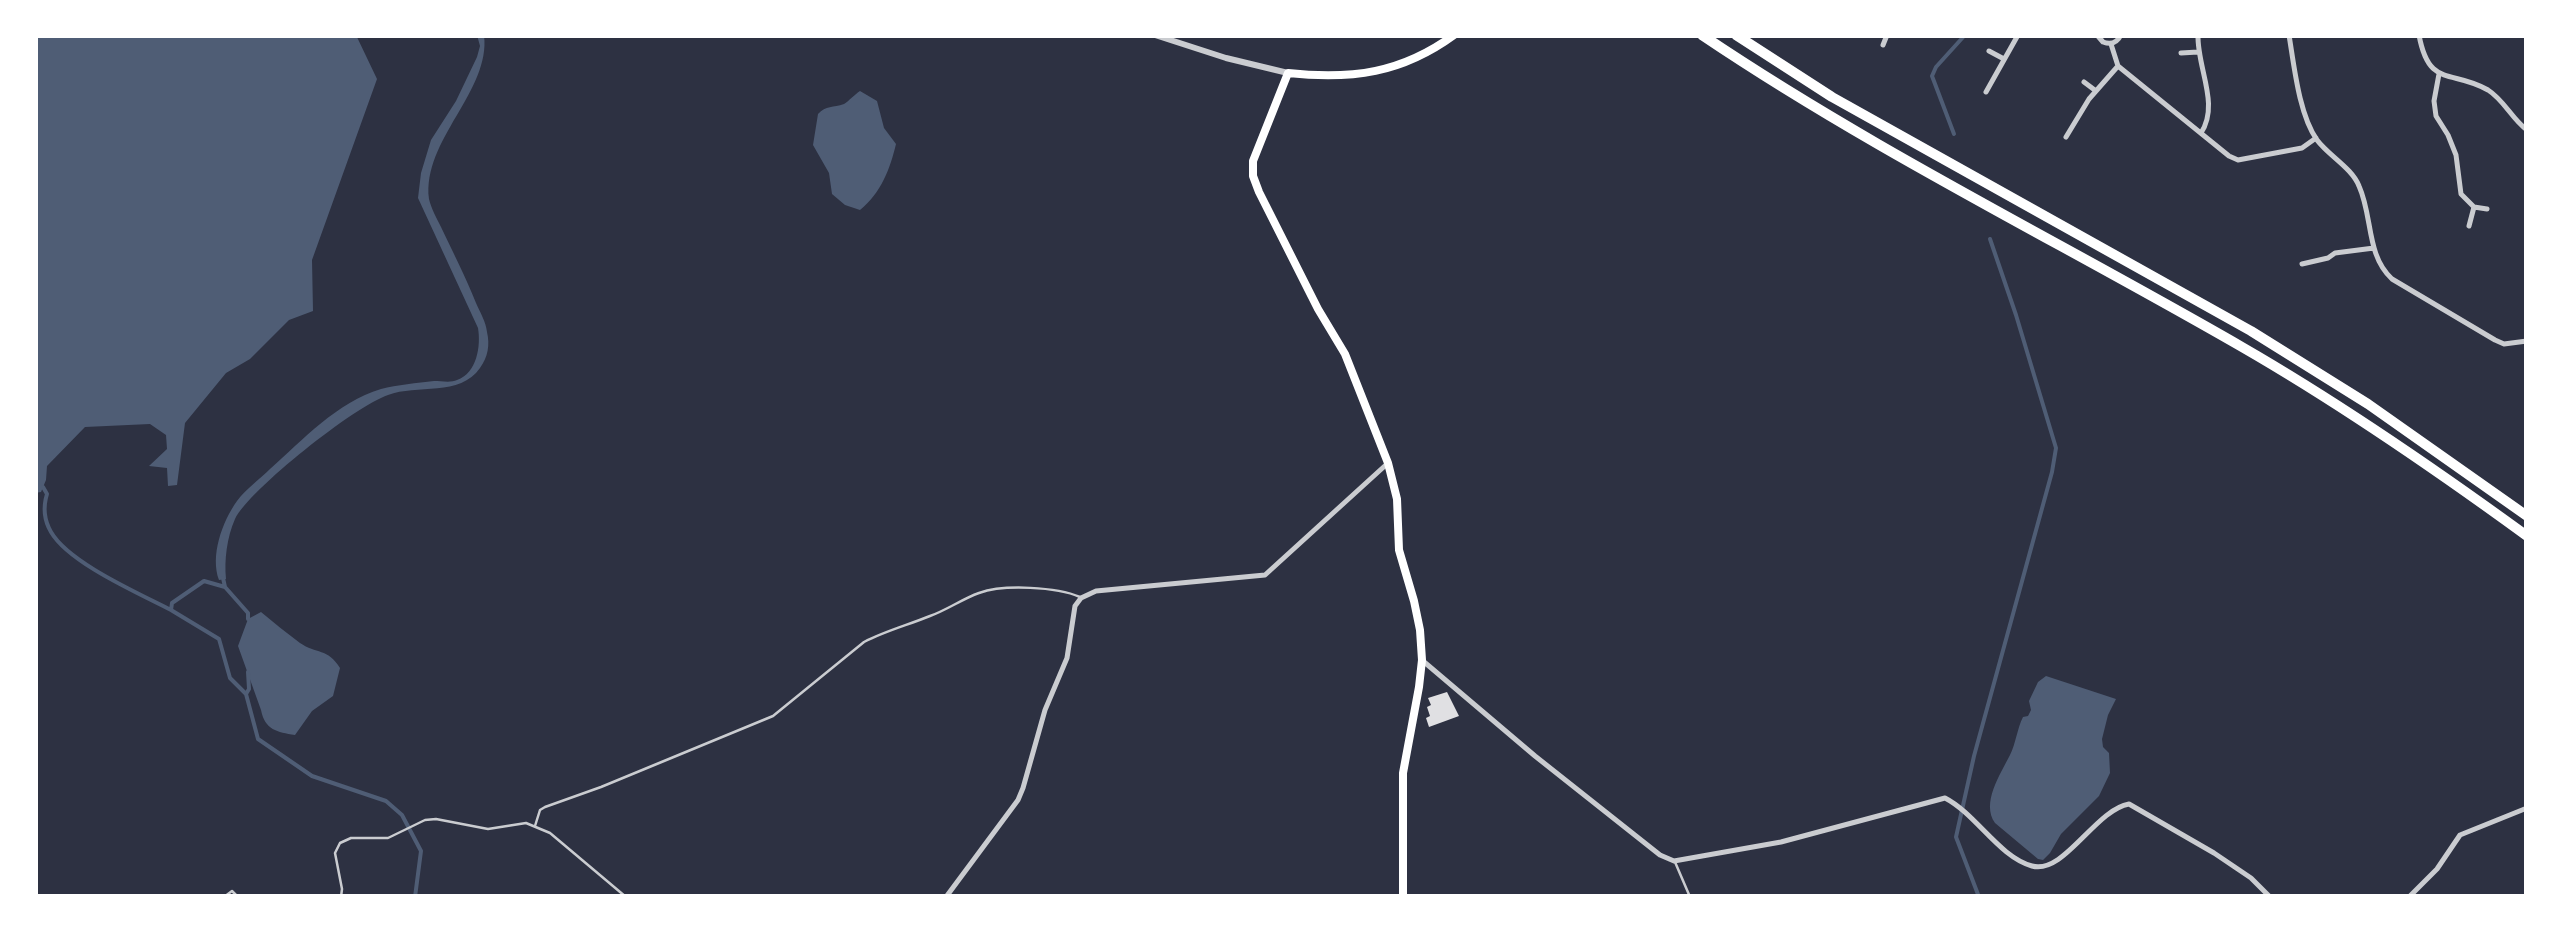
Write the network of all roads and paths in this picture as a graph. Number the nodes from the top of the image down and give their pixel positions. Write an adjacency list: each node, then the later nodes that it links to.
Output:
1 (1155, 35): 19 (street)
2 (1454, 35): 19 (main road)
3 (1702, 35): 38 (highway)
4 (1736, 35): 37 (highway)
5 (1887, 35): 13 (street)
6 (2018, 35): 17 (street)
7 (2097, 35): 12 (street)
8 (2121, 35): 12 (street)
9 (2198, 35): 15 (street)
10 (2289, 35): 27 (street)
11 (2419, 35): 20 (street)
12 (2111, 44): 18 (street)
13 (1883, 45)
14 (1989, 52): 17 (street)
15 (2199, 52): 16 (street); 25 (street)
16 (2181, 53)
17 (2004, 59): 23 (street)
18 (2118, 66): 22 (street); 25 (street)
19 (1288, 73): 36 (main road)
20 (2439, 74): 24 (street); 28 (street)
21 (2084, 82): 22 (street)
22 (2096, 91): 26 (street)
23 (1986, 92)
24 (2527, 130)
25 (2201, 134): 27 (street)
26 (2066, 138)
27 (2316, 138): 31 (street)
28 (2474, 207): 29 (street); 30 (street)
29 (2487, 209)
30 (2469, 226)
31 (2374, 248): 32 (street); 35 (street)
32 (2314, 261): 33 (street); 34 (street)
33 (2302, 264)
34 (2316, 274)
35 (2527, 341)
36 (1388, 463): 39 (street); 40 (main road)
37 (2527, 516)
38 (2527, 536)
39 (1082, 598): 42 (lane); 48 (street)
40 (1422, 660): 43 (street); 49 (main road)
41 (2527, 808): 52 (street)
42 (535, 826): 46 (lane); 47 (lane)
43 (1674, 861): 50 (lane); 51 (street)
44 (224, 897): 45 (lane)
45 (238, 897)
46 (341, 897)
47 (626, 897)
48 (946, 897)
49 (1402, 897)
50 (1690, 897)
51 (2270, 897)
52 (2409, 897)

